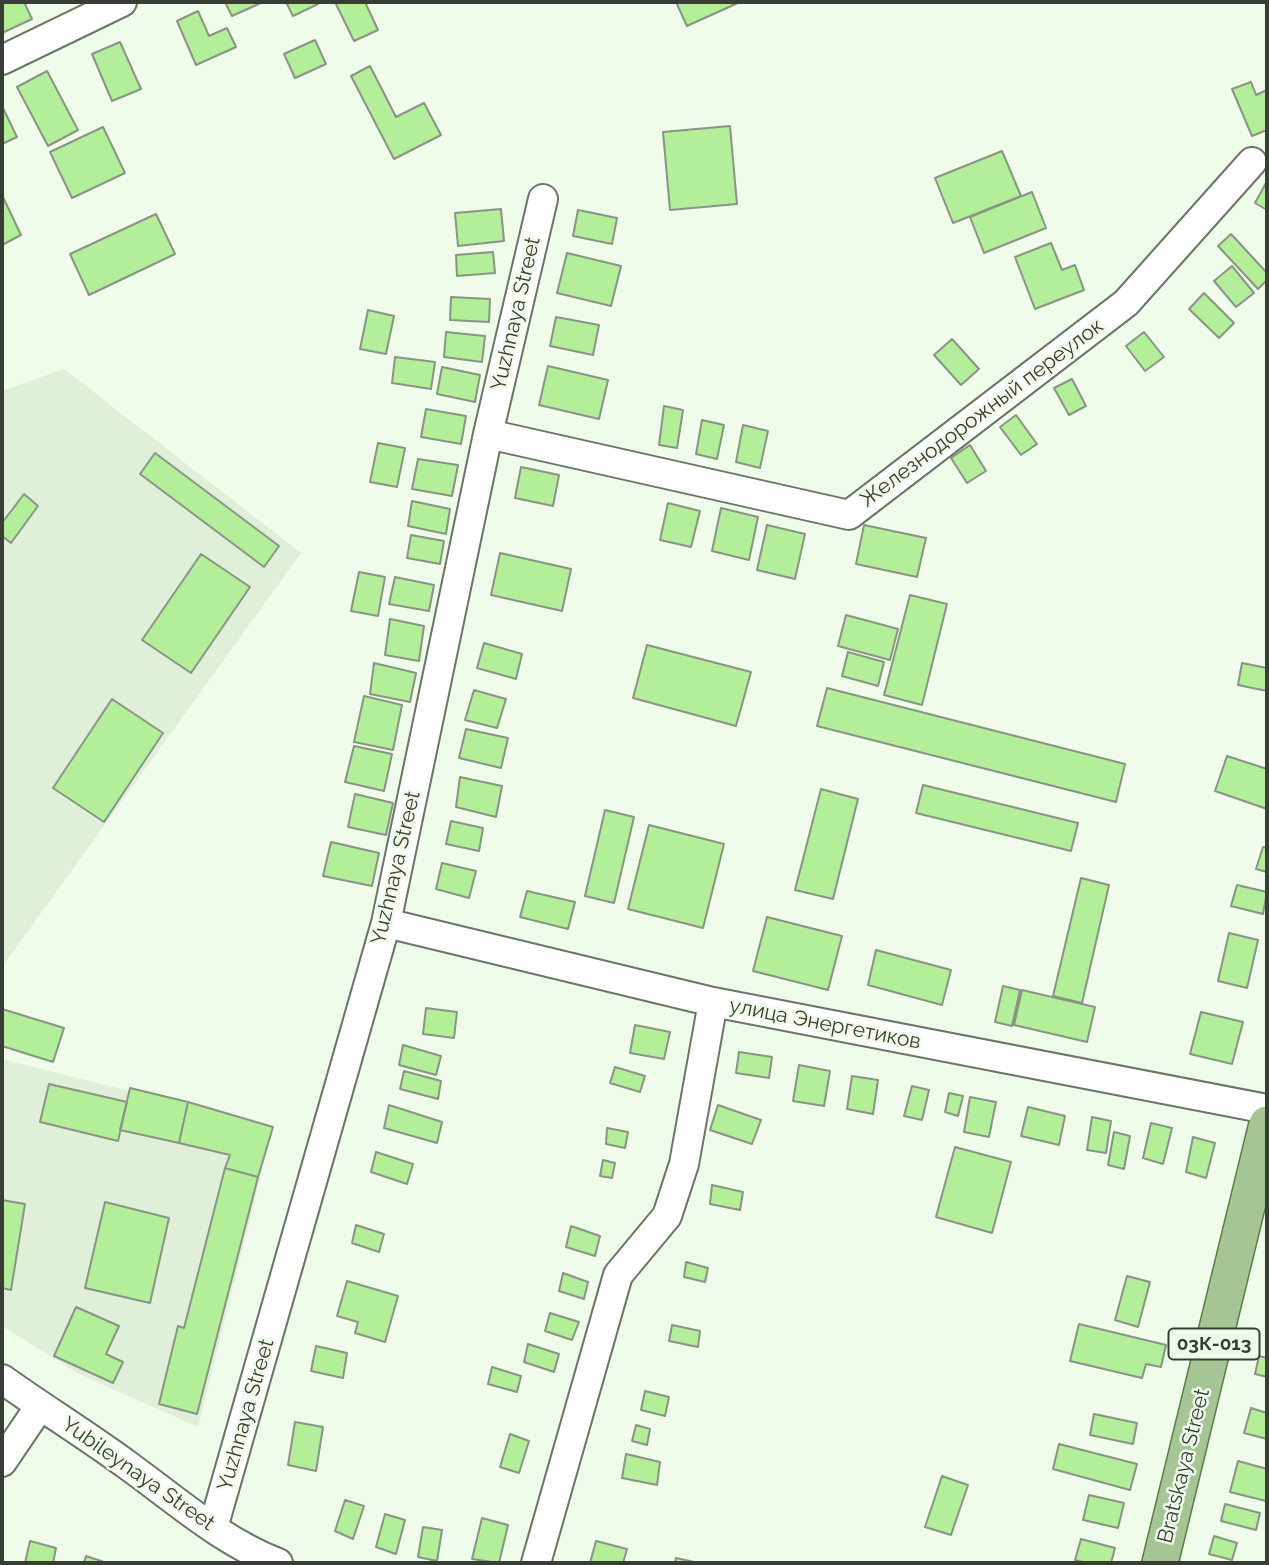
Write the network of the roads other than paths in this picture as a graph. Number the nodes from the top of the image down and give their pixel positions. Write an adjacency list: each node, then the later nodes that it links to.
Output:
1 (122, 2): 2 (street)
2 (2, 60)
3 (1252, 162): 5 (street, Железнодорожный переулок)
4 (543, 199): 5 (street, Yuzhnaya Street)
5 (488, 434): 6 (street, Yuzhnaya Street)
6 (386, 923): 7 (street, улица Энергетиков); 13 (street, Yuzhnaya Street)
7 (713, 1003): 8 (street, улица Энергетиков); 15 (street)
8 (1267, 1109)
9 (1267, 1124): 16 (main road, Bratskaya Street / 03К-013)
10 (2, 1379): 11 (street, Yubileynaya Street)
11 (40, 1406): 12 (street); 13 (street, Yubileynaya Street)
12 (2, 1462)
13 (213, 1528): 14 (street, Yubileynaya Street)
14 (278, 1563)
15 (536, 1563)
16 (1160, 1563)

